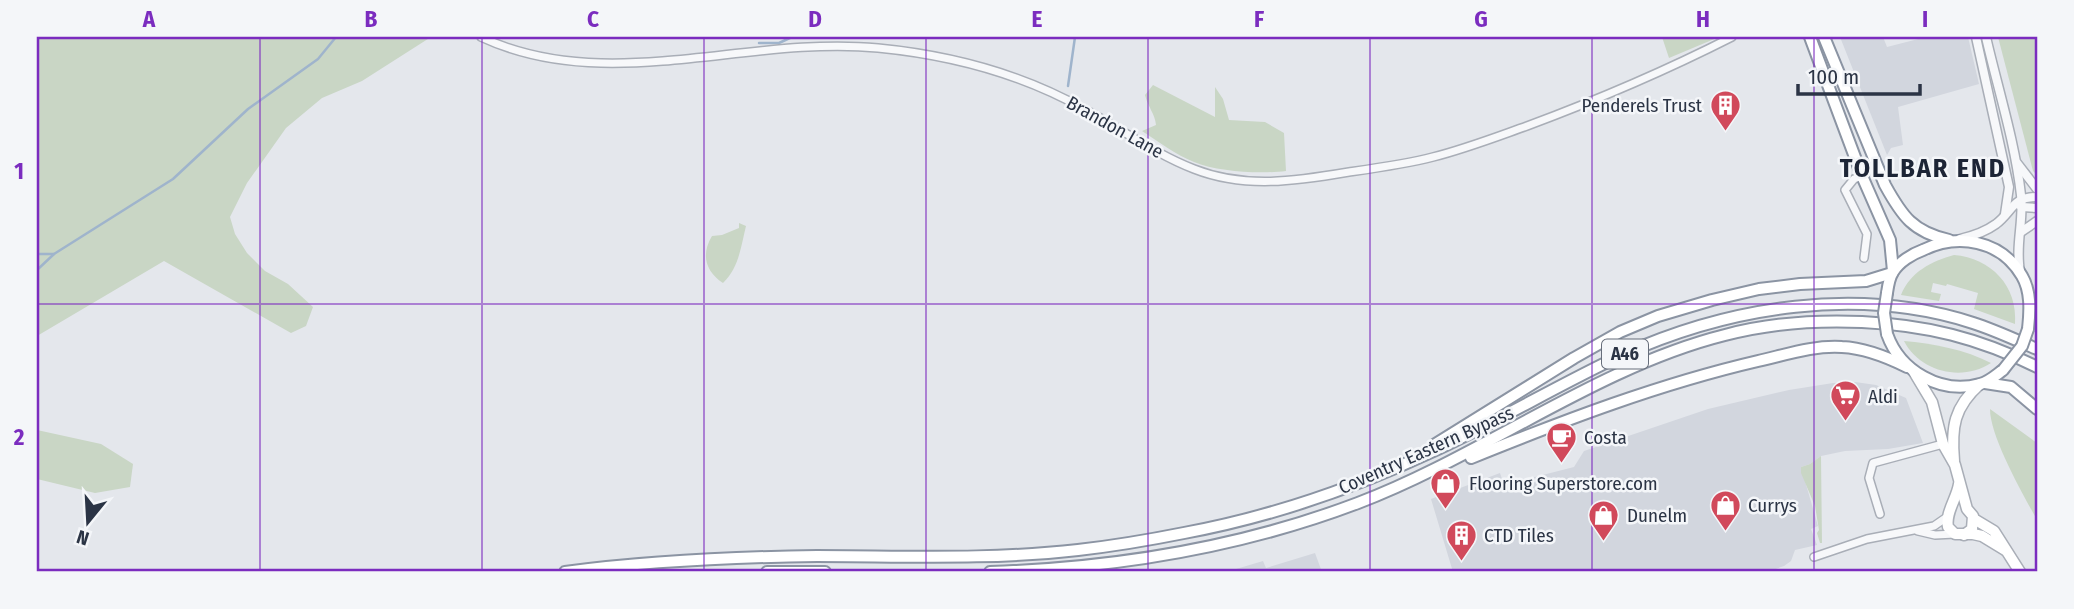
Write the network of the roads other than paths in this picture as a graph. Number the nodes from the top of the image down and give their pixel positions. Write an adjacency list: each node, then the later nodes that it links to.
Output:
1 (481, 37): 2 (street, Brandon Lane)
2 (1732, 37)
3 (1810, 37): 8 (highway)
4 (1824, 37): 17 (highway)
5 (1976, 37): 10 (street)
6 (1986, 37): 7 (street)
7 (2015, 161): 9 (street); 12 (street)
8 (1862, 176): 18 (street); 19 (highway)
9 (2037, 189)
10 (2009, 194): 12 (street); 14 (street)
11 (2037, 197): 12 (street)
12 (2020, 203): 13 (street); 14 (street); 16 (street)
13 (2037, 208)
14 (2005, 214): 17 (street)
15 (2037, 220): 16 (street)
16 (2021, 232): 20 (street)
17 (1953, 240): 19 (highway); 20 (highway)
18 (1856, 252)
19 (1893, 272): 24 (highway, bridge); 29 (highway)
20 (2023, 280): 21 (highway); 25 (highway, bridge)
21 (2037, 297)
22 (2037, 349): 29 (highway, Coventry Eastern Bypass / A46)
23 (2037, 367): 31 (highway, Coventry Eastern Bypass / A46)
24 (1911, 369): 25 (highway); 27 (main road); 31 (highway)
25 (1982, 384): 26 (highway); 28 (main road)
26 (2037, 409)
27 (1944, 444): 28 (main road); 32 (street)
28 (1955, 465): 30 (main road)
29 (1399, 466): 42 (highway, Coventry Eastern Bypass / A46)
30 (1959, 480): 34 (main road); 36 (main road)
31 (1410, 482): 45 (highway, Coventry Eastern Bypass / A46)
32 (1875, 502): 33 (street); 35 (street)
33 (1866, 505)
34 (1967, 509): 36 (main road); 37 (main road)
35 (1880, 514)
36 (1949, 514): 38 (street); 39 (main road)
37 (1974, 519): 39 (main road); 40 (main road)
38 (1916, 531): 39 (street); 41 (street)
39 (1960, 535): 40 (main road)
40 (2005, 550): 46 (main road)
41 (1814, 557)
42 (565, 572)
43 (767, 572): 44 (highway)
44 (825, 572)
45 (990, 572)
46 (2020, 572)

